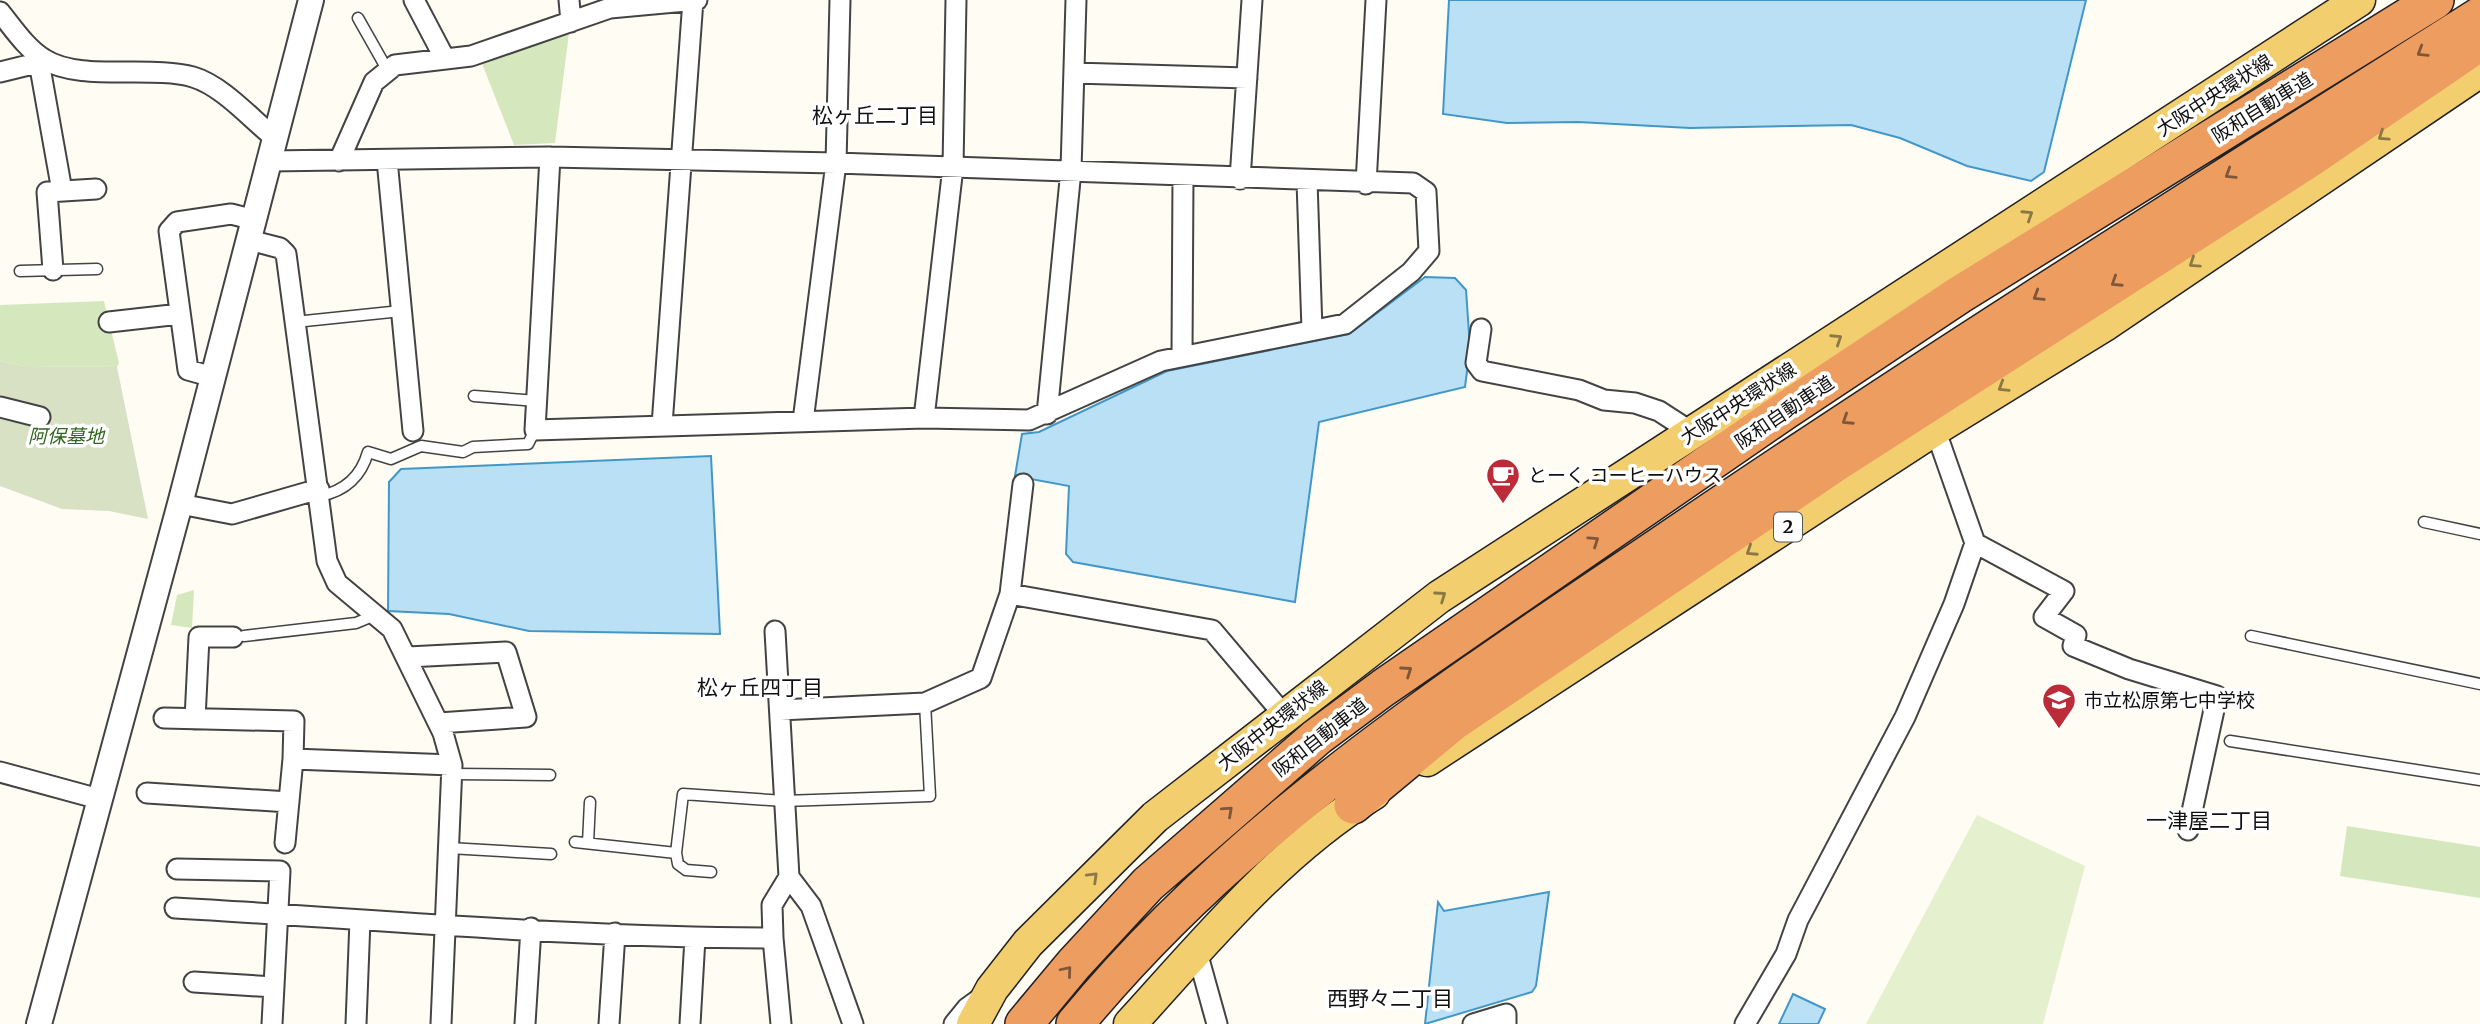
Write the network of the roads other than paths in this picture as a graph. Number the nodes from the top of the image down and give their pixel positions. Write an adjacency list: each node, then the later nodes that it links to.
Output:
1 (311, 0): 24 (street)
2 (414, 0): 17 (street)
3 (569, 0): 15 (street)
4 (695, 0): 15 (street); 28 (street)
5 (840, 0): 29 (street)
6 (956, 0): 30 (street)
7 (1076, 0): 22 (street)
8 (1252, 0): 23 (street)
9 (1376, 0): 35 (street)
10 (2359, 0): 61 (main road, 大阪中央環状線, one-way to 10)
11 (2435, 0): 126 (highway, 阪和自動車道, one-way to 11)
12 (0, 12): 18 (street)
13 (2480, 16): 127 (highway, 阪和自動車道, one-way to 127)
14 (358, 18): 19 (lane)
15 (571, 22): 17 (street)
16 (2480, 42): 92 (highway, one-way to 92)
17 (445, 59): 19 (street)
18 (42, 62): 21 (street); 24 (street); 37 (street)
19 (388, 71): 27 (street)
20 (2480, 71): 58 (main road, 2, one-way to 58)
21 (0, 72)
22 (1074, 73): 23 (street); 31 (street)
23 (1247, 78): 33 (street)
24 (273, 150): 27 (street); 38 (street)
25 (550, 157): 26 (street); 28 (street); 51 (street)
26 (387, 160): 27 (street); 42 (street)
27 (339, 161)
28 (683, 161): 29 (street); 57 (street)
29 (836, 163): 30 (street); 56 (street)
30 (953, 167): 31 (street); 55 (street)
31 (1071, 170): 32 (street); 53 (street)
32 (1183, 176): 33 (street); 48 (street)
33 (1240, 178): 34 (street)
34 (1307, 181): 35 (street); 47 (street)
35 (1366, 184): 47 (street)
36 (96, 189): 37 (street)
37 (62, 191): 40 (street)
38 (252, 230): 43 (street); 45 (street); 49 (street)
39 (97, 269): 40 (lane)
40 (53, 270): 41 (lane)
41 (20, 271)
42 (401, 311): 45 (lane); 60 (street)
43 (180, 314): 44 (street); 49 (street)
44 (109, 322)
45 (295, 322): 63 (street)
46 (1481, 329): 61 (street)
47 (1312, 330): 48 (street)
48 (1182, 356): 53 (street)
49 (213, 377): 64 (street)
50 (474, 396): 51 (lane)
51 (537, 401): 59 (street)
52 (0, 407): 54 (street)
53 (1047, 414): 55 (street)
54 (40, 417)
55 (924, 418): 56 (street)
56 (803, 421): 57 (street)
57 (662, 425): 59 (street)
58 (1936, 429): 67 (street); 92 (main road, 2, one-way to 92)
59 (535, 430): 63 (lane)
60 (413, 431)
61 (1693, 433): 77 (main road, 大阪中央環状線, one-way to 61)
62 (1023, 484): 68 (street)
63 (319, 492): 64 (street); 69 (street)
64 (180, 504): 88 (street)
65 (2424, 522): 66 (lane)
66 (2480, 534)
67 (1976, 543): 93 (street); 132 (street)
68 (1010, 594): 75 (street); 77 (street)
69 (375, 615): 71 (lane); 73 (street)
70 (775, 631): 76 (street)
71 (238, 636): 79 (street)
72 (2252, 636): 74 (lane)
73 (408, 657): 80 (street); 80 (street)
74 (2480, 684)
75 (925, 703): 76 (street); 89 (lane)
76 (780, 710): 89 (street)
77 (1284, 715): 114 (main road, 大阪中央環状線, one-way to 77)
78 (164, 718): 79 (street)
79 (195, 719): 82 (street)
80 (439, 723): 83 (street)
81 (2230, 741): 86 (lane)
82 (293, 759): 83 (street); 90 (street)
83 (452, 769): 85 (lane); 97 (street)
84 (0, 772): 88 (street)
85 (550, 775)
86 (2480, 780)
87 (146, 793): 90 (street)
88 (99, 799): 115 (street)
89 (784, 801): 98 (lane); 102 (street)
90 (289, 802): 95 (street)
91 (590, 803): 96 (lane)
92 (1353, 805): 111 (main road, 2)
93 (2188, 831)
94 (575, 842): 96 (lane)
95 (285, 843)
96 (588, 844): 98 (lane)
97 (449, 848): 99 (lane); 106 (street)
98 (676, 853): 101 (lane)
99 (551, 854)
100 (177, 869): 104 (street)
101 (711, 872)
102 (789, 877): 109 (street); 123 (street)
103 (175, 908): 104 (street)
104 (278, 914): 105 (street); 113 (street)
105 (359, 920): 106 (street); 117 (street)
106 (447, 926): 107 (street); 118 (street)
107 (531, 928): 108 (street); 119 (street)
108 (615, 933): 110 (street); 120 (street)
109 (773, 937): 110 (street); 122 (street)
110 (695, 938): 121 (street)
111 (1197, 952): 128 (main road, 2); 129 (street)
112 (194, 982): 113 (street)
113 (274, 987): 116 (street)
114 (992, 989): 124 (street); 125 (main road, 大阪中央環状線)
115 (39, 1024)
116 (272, 1024)
117 (356, 1024)
118 (441, 1024)
119 (525, 1024)
120 (610, 1024)
121 (690, 1024)
122 (781, 1024)
123 (853, 1024)
124 (954, 1024)
125 (973, 1024)
126 (1024, 1024)
127 (1075, 1024)
128 (1129, 1024)
129 (1217, 1024)
130 (1473, 1024): 131 (street)
131 (1506, 1024)
132 (1745, 1024)

